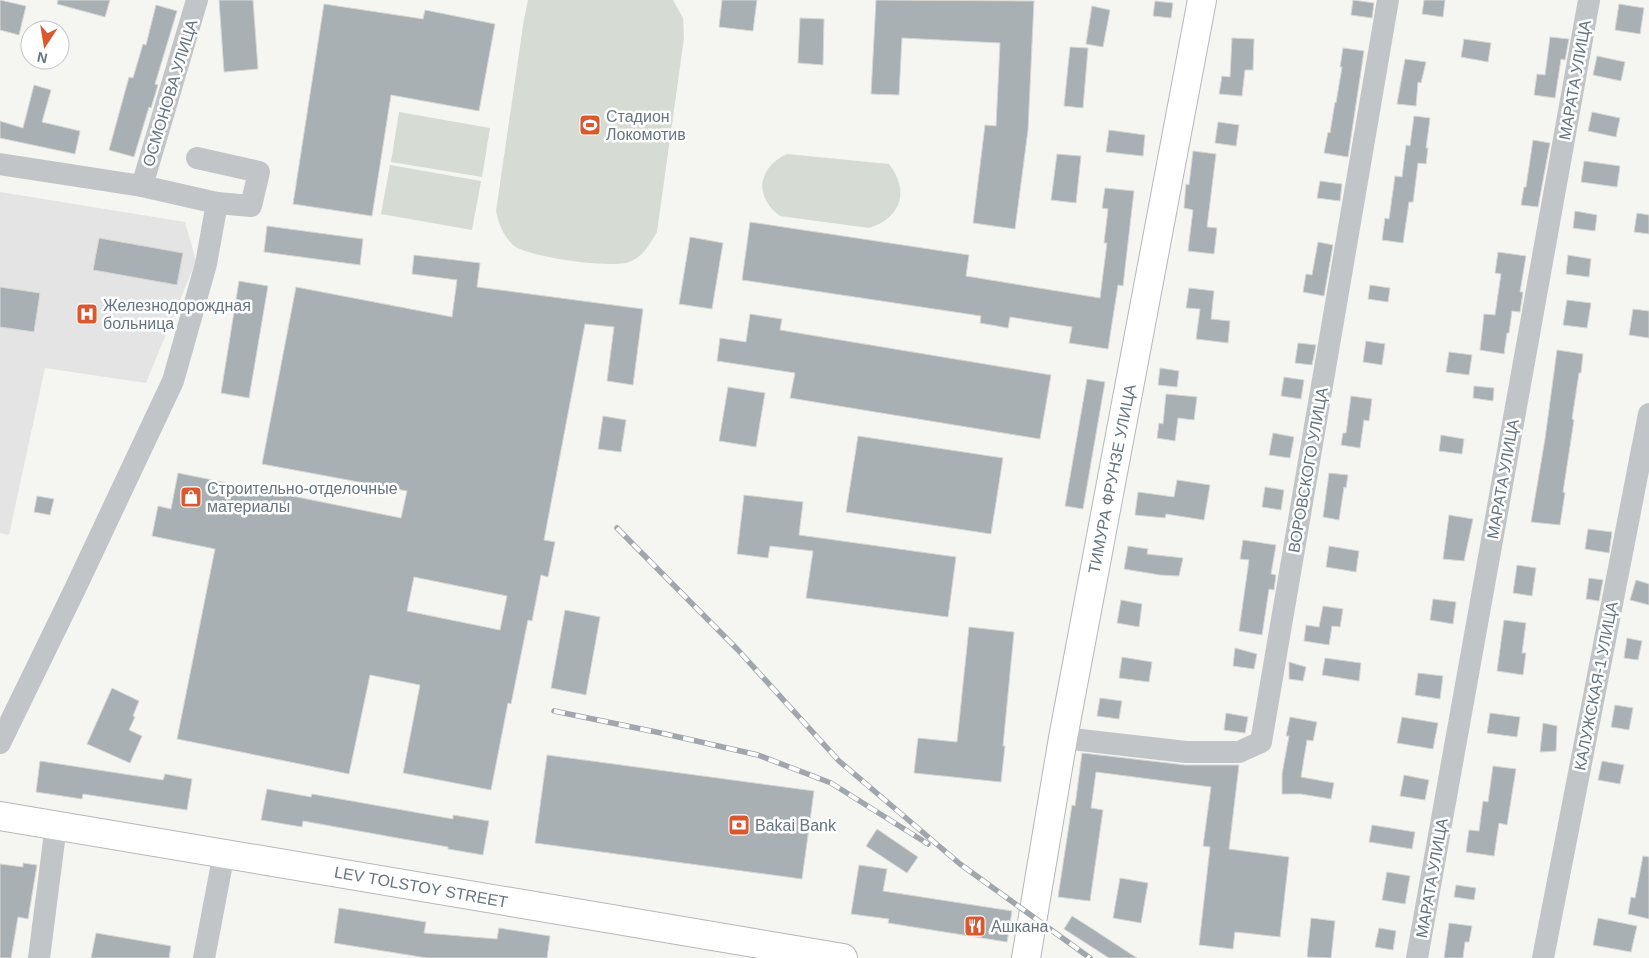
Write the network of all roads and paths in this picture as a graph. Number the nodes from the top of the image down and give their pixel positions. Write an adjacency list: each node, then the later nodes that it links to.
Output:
1 (197, 0): 7 (street, ОСМОНОВА УЛИЦА)
2 (1202, 0): 10 (main road, ТИМУРА ФРУНЗЕ УЛИЦА)
3 (1388, 0): 10 (street, ВОРОВСКОГО УЛИЦА)
4 (1589, 0): 19 (street, МАРАТА УЛИЦА)
5 (197, 158): 8 (street)
6 (0, 164): 7 (street)
7 (142, 186): 8 (street)
8 (218, 203): 11 (street)
9 (1649, 414): 20 (street, КАЛУЖСКАЯ-1 УЛИЦА)
10 (1063, 738): 18 (main road, ТИМУРА ФРУНЗЕ УЛИЦА)
11 (0, 743)
12 (0, 816): 13 (main road, LEV TOLSTOY STREET)
13 (56, 825): 14 (main road, LEV TOLSTOY STREET); 15 (street)
14 (224, 853): 16 (street); 17 (main road, LEV TOLSTOY STREET)
15 (39, 958)
16 (204, 958)
17 (843, 958)
18 (1026, 958)
19 (1417, 958)
20 (1543, 958)

